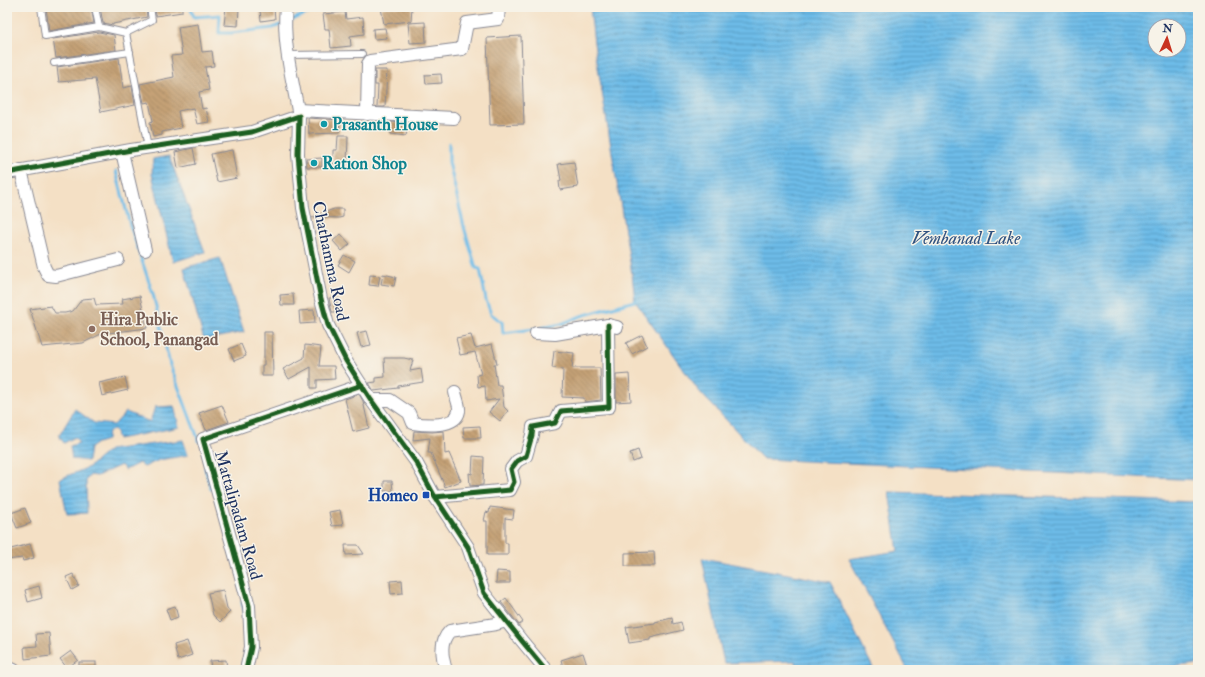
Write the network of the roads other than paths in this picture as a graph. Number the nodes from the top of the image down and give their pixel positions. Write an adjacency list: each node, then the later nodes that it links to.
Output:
1 (41, 7): 6 (lane)
2 (95, 7): 6 (lane)
3 (150, 7): 7 (lane)
4 (286, 7): 10 (street, Chathamma Road)
5 (499, 7): 13 (street)
6 (99, 27): 7 (lane)
7 (126, 33): 8 (lane)
8 (130, 52): 11 (lane); 15 (lane)
9 (362, 54): 10 (lane)
10 (288, 55): 12 (street, Chathamma Road)
11 (54, 62)
12 (298, 113): 13 (street); 15 (street); 22 (street, Chathamma Road)
13 (367, 114): 14 (street)
14 (454, 118)
15 (148, 148): 16 (street)
16 (122, 152): 17 (street); 19 (street)
17 (22, 170): 18 (street); 20 (street)
18 (7, 173)
19 (145, 250)
20 (118, 260)
21 (536, 333): 25 (street)
22 (362, 385): 24 (street, Chathamma Road); 29 (street, Mattalipadam Road)
23 (455, 392): 24 (street)
24 (371, 400): 25 (street, Chathamma Road)
25 (435, 497): 26 (street, Chathamma Road)
26 (506, 621): 30 (street); 31 (street, Chathamma Road)
27 (7, 668): 28 (street)
28 (14, 670)
29 (246, 670)
30 (446, 670)
31 (546, 670)

